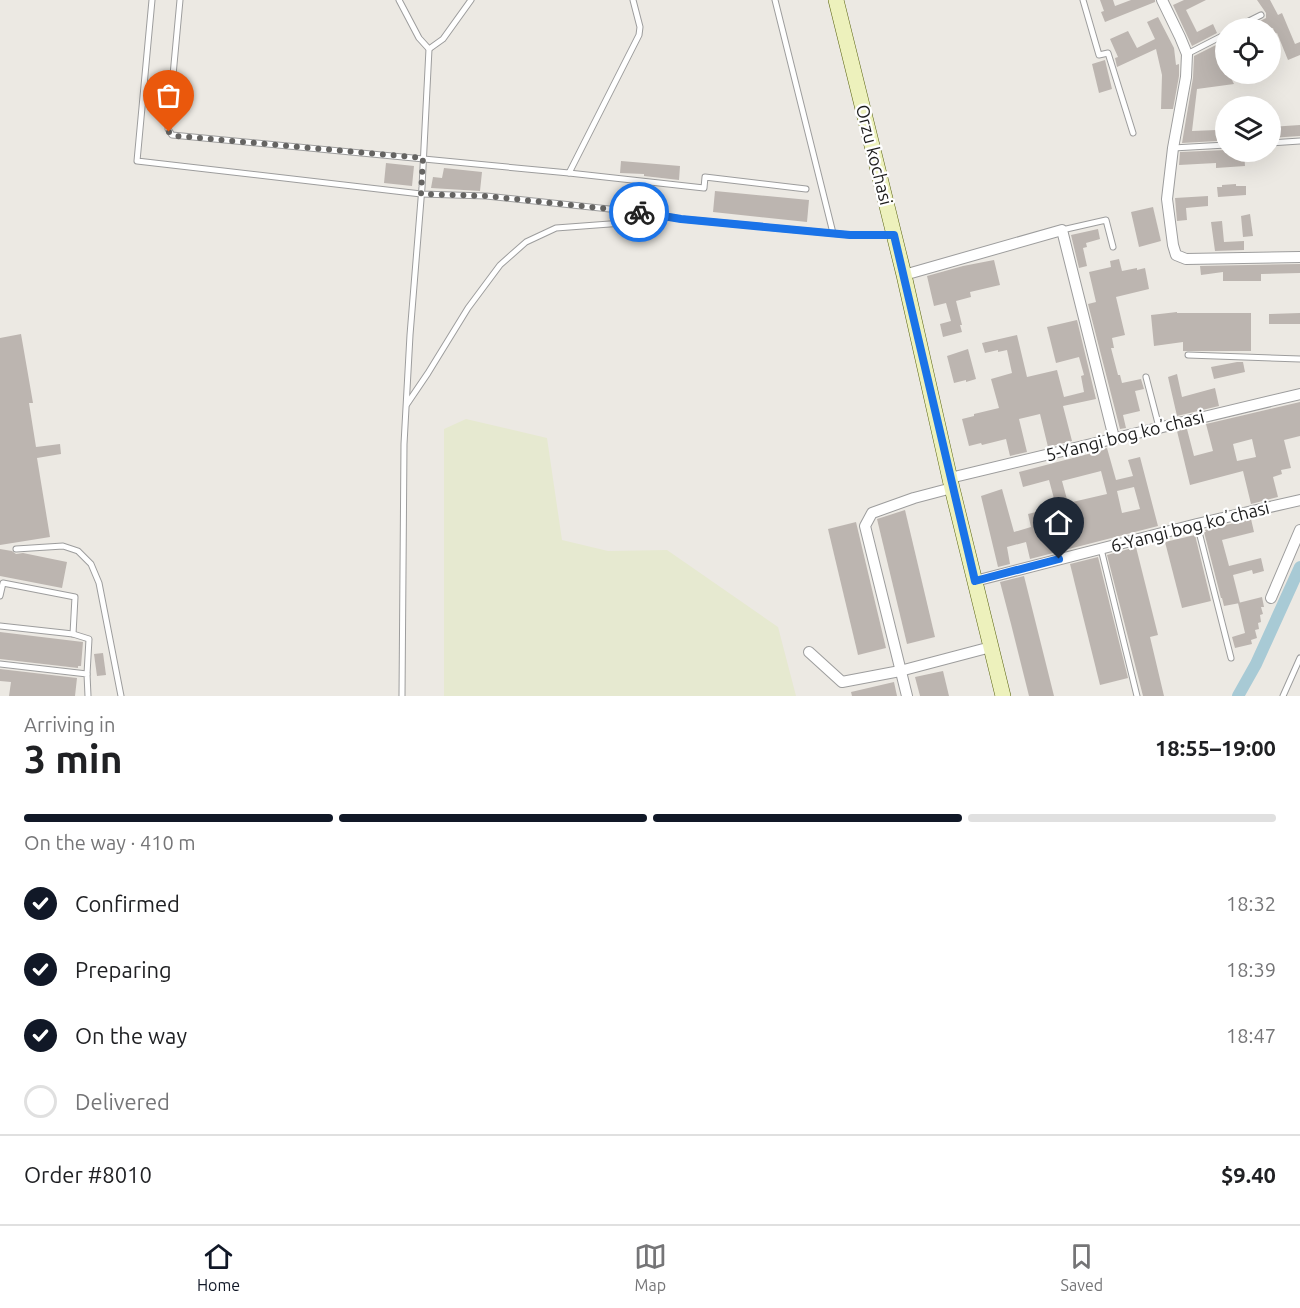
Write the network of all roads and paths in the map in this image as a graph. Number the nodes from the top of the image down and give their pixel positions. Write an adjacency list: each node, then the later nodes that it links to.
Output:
1 (152, 0): 23 (lane)
2 (180, 0): 20 (lane)
3 (399, 0): 13 (lane)
4 (471, 0): 13 (lane)
5 (633, 0): 21 (lane)
6 (775, 0): 26 (lane)
7 (836, 0): 27 (main road, Orzu kochasi)
8 (1083, 0): 15 (lane)
9 (1162, 0): 14 (street)
10 (1261, 15): 11 (lane)
11 (1255, 18)
12 (1215, 40): 14 (lane)
13 (429, 50): 20 (lane)
14 (1187, 54): 19 (street)
15 (1132, 133)
16 (1300, 141): 17 (lane)
17 (1281, 142)
18 (1215, 146): 19 (lane)
19 (1173, 148): 29 (street)
20 (423, 158): 21 (lane); 23 (lane)
21 (569, 173): 22 (lane)
22 (806, 189)
23 (421, 194): 24 (lane); 35 (lane)
24 (659, 215): 26 (lane); 35 (lane)
25 (1062, 230): 28 (lane); 30 (street); 37 (street)
26 (833, 233): 27 (lane)
27 (894, 235): 30 (main road, Orzu kochasi)
28 (1113, 247)
29 (1300, 257)
30 (904, 275): 38 (main road, Orzu kochasi)
31 (1188, 355): 32 (lane)
32 (1300, 358)
33 (1146, 377): 36 (lane)
34 (1300, 394): 36 (street, 5-Yangi bog koʼchasi)
35 (406, 405): 58 (lane)
36 (1159, 427): 37 (street, 5-Yangi bog koʼchasi)
37 (1114, 438): 38 (street, 5-Yangi bog koʼchasi)
38 (951, 483): 44 (main road, Orzu kochasi); 54 (street, 5-Yangi bog koʼchasi)
39 (1300, 500): 40 (street, 6-Yangi bog koʼchasi)
40 (1197, 524): 43 (street, 6-Yangi bog koʼchasi); 51 (lane)
41 (1300, 530): 46 (street)
42 (16, 549): 57 (lane)
43 (1101, 549): 44 (street, 6-Yangi bog koʼchasi); 61 (lane)
44 (975, 581): 49 (main road, Orzu kochasi)
45 (0, 596): 48 (lane)
46 (1271, 598)
47 (0, 626): 48 (lane)
48 (73, 634): 55 (lane)
49 (991, 647): 54 (street); 60 (main road, Orzu kochasi)
50 (809, 651): 54 (street)
51 (1231, 658)
52 (1300, 658): 62 (lane)
53 (0, 664): 55 (lane)
54 (900, 670): 59 (street, 5-Yangi bog koʼchasi)
55 (87, 674): 56 (lane)
56 (88, 696)
57 (121, 696)
58 (402, 696)
59 (906, 696)
60 (1003, 696)
61 (1137, 696)
62 (1282, 696)

